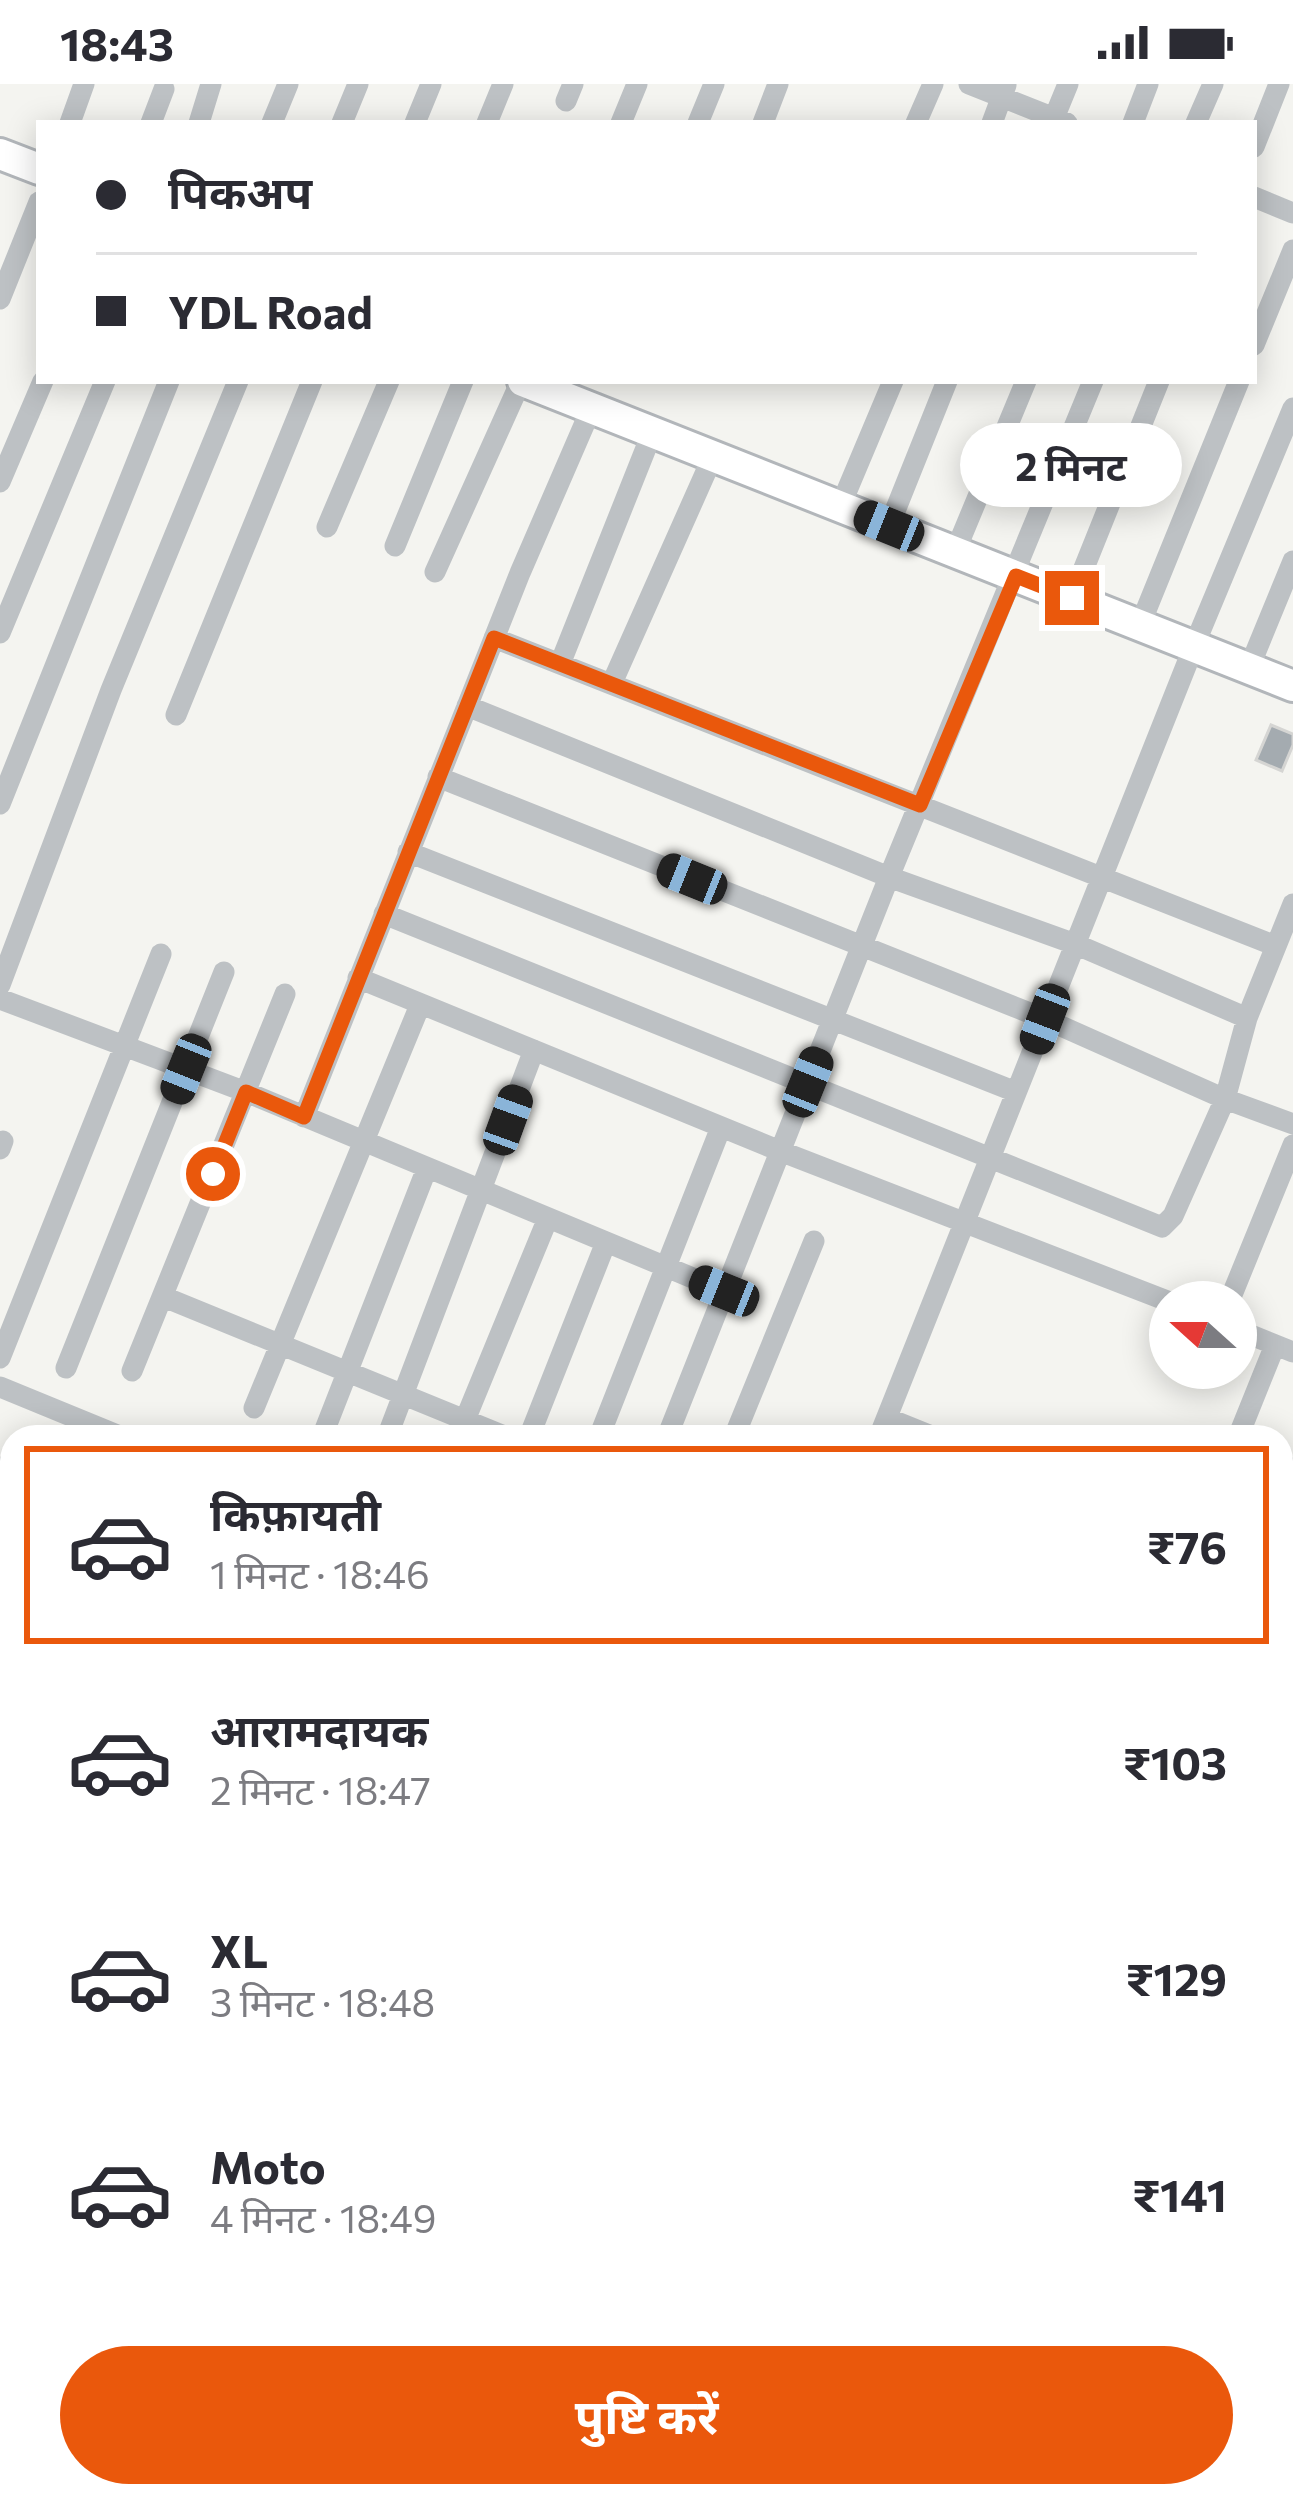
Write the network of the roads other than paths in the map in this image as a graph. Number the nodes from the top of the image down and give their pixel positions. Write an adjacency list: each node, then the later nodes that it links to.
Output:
1 (85, 84): 18 (street)
2 (211, 84): 20 (street)
3 (288, 84): 21 (street)
4 (358, 84): 22 (street)
5 (431, 84): 23 (street)
6 (503, 84): 24 (street)
7 (637, 84): 25 (street)
8 (714, 84): 26 (street)
9 (778, 84): 27 (street)
10 (933, 84): 28 (street)
11 (969, 84): 17 (street)
12 (1068, 84): 31 (street)
13 (1148, 84): 32 (street)
14 (1213, 84): 33 (street)
15 (1280, 84): 34 (street)
16 (164, 89): 19 (street)
17 (1004, 90): 29 (street); 30 (street)
18 (71, 120)
19 (152, 120)
20 (200, 120)
21 (273, 120)
22 (343, 120)
23 (416, 120)
24 (488, 120)
25 (622, 120)
26 (699, 120)
27 (764, 120)
28 (917, 120)
29 (993, 120)
30 (1056, 120)
31 (1058, 120)
32 (1134, 120)
33 (1197, 120)
34 (1257, 140)
35 (0, 154): 36 (street)
36 (36, 168)
37 (1257, 198): 39 (street)
38 (36, 209): 41 (street)
39 (1293, 213)
40 (1293, 250): 42 (street)
41 (0, 299)
42 (1257, 338)
43 (43, 384): 62 (street)
44 (104, 384): 73 (street)
45 (169, 384): 83 (street)
46 (237, 384): 96 (street)
47 (311, 384): 81 (street)
48 (388, 384): 64 (street)
49 (462, 384): 66 (street)
50 (521, 384): 69 (street)
51 (533, 384): 58 (street)
52 (891, 384): 63 (street)
53 (946, 384): 65 (street)
54 (1025, 384): 67 (street)
55 (1092, 384): 70 (street)
56 (1158, 384): 71 (street)
57 (1238, 384): 72 (street)
58 (587, 398): 60 (street); 74 (street)
59 (1293, 408): 75 (street)
60 (652, 433): 61 (street); 76 (street)
61 (713, 456): 63 (street); 78 (street)
62 (0, 482)
63 (840, 507): 65 (street)
64 (327, 526)
65 (889, 526): 67 (street)
66 (395, 545)
67 (955, 552): 70 (street)
68 (1293, 561): 77 (street)
69 (435, 572)
70 (1016, 576): 71 (street); 84 (street)
71 (1072, 598): 72 (street)
72 (1140, 625): 75 (street)
73 (0, 633)
74 (494, 638): 76 (street); 80 (street)
75 (1194, 646): 77 (street); 87 (street)
76 (560, 664): 78 (street)
77 (1249, 668): 79 (street)
78 (612, 683): 84 (street)
79 (1293, 686)
80 (466, 706): 82 (street); 86 (street)
81 (176, 715)
82 (438, 777): 85 (street); 92 (street)
83 (0, 804)
84 (920, 805): 86 (street); 87 (street)
85 (408, 852): 89 (street); 102 (street)
86 (890, 877): 90 (street); 92 (street)
87 (1101, 880): 90 (street); 91 (street)
88 (1293, 904): 91 (street)
89 (384, 914): 95 (street); 106 (street)
90 (1075, 944): 100 (street); 101 (street)
91 (1276, 946): 100 (street)
92 (862, 947): 101 (street); 102 (street)
93 (161, 954): 103 (street)
94 (224, 972): 105 (street)
95 (358, 978): 99 (street); 110 (street)
96 (0, 985)
97 (285, 994): 107 (street)
98 (0, 999): 103 (street)
99 (420, 1004): 104 (street); 113 (street)
100 (1247, 1018): 109 (street)
101 (1045, 1019): 108 (street); 109 (street)
102 (832, 1020): 106 (street); 108 (street)
103 (124, 1046): 105 (street); 130 (street)
104 (534, 1050): 112 (street); 118 (street)
105 (186, 1069): 107 (street); 131 (street)
106 (808, 1082): 115 (street); 116 (street)
107 (246, 1092): 110 (street); 127 (street)
108 (1016, 1092): 116 (street)
109 (1225, 1099): 111 (street); 116 (street)
110 (304, 1117): 113 (street)
111 (1293, 1124)
112 (721, 1127): 115 (street); 123 (street)
113 (364, 1142): 117 (street); 128 (street)
114 (1293, 1145): 124 (street)
115 (780, 1151): 120 (street); 125 (street)
116 (990, 1159): 120 (street)
117 (428, 1168): 118 (street); 133 (street)
118 (482, 1191): 119 (street); 135 (street)
119 (548, 1218): 122 (street); 141 (street)
120 (964, 1223): 126 (street); 146 (street)
121 (814, 1241): 145 (street)
122 (606, 1242): 123 (street); 142 (street)
123 (667, 1267): 125 (street); 143 (street)
124 (1238, 1281)
125 (724, 1291): 144 (street)
126 (1149, 1294)
127 (164, 1297): 128 (street); 132 (street)
128 (282, 1345): 133 (street); 136 (street)
129 (1284, 1348): 147 (street)
130 (0, 1358)
131 (66, 1368)
132 (132, 1371)
133 (348, 1372): 135 (street); 138 (street)
134 (0, 1387): 137 (street)
135 (403, 1395): 139 (street); 140 (street)
136 (254, 1408)
137 (93, 1425)
138 (327, 1425)
139 (392, 1425)
140 (457, 1425)
141 (463, 1425)
142 (534, 1425)
143 (603, 1425)
144 (672, 1425)
145 (739, 1425)
146 (884, 1425)
147 (1244, 1425)

